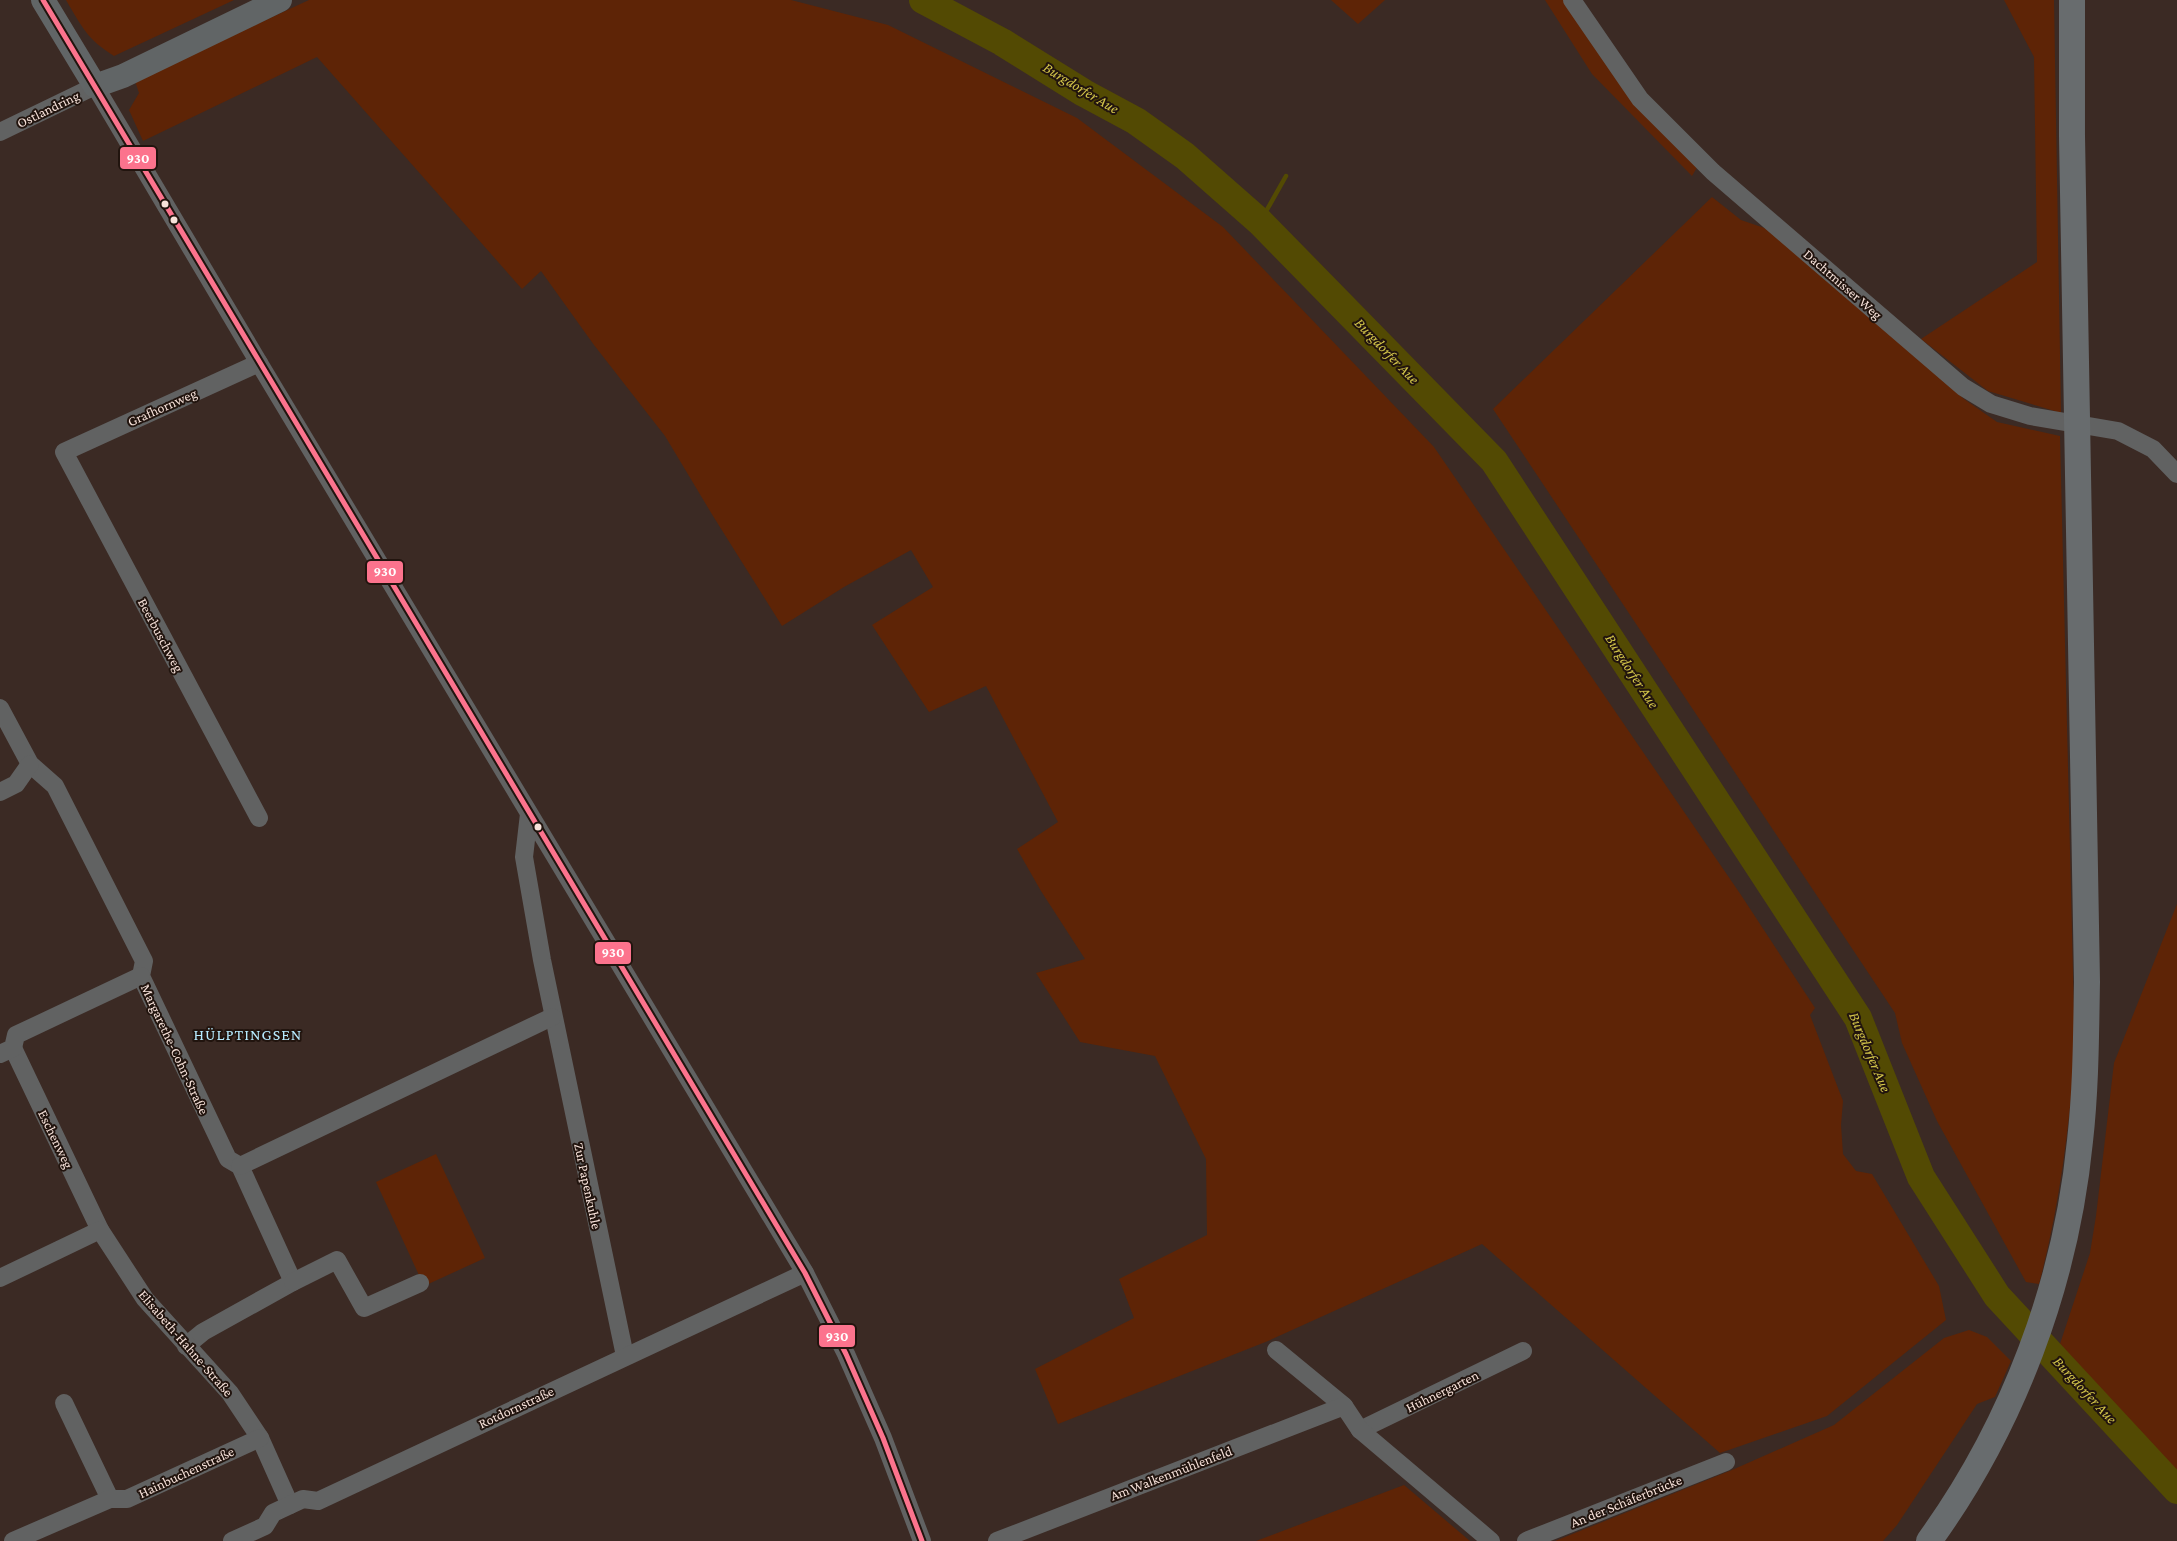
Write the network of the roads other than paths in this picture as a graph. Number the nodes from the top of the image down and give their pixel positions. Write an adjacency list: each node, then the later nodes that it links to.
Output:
1 (43, 0): 5 (street)
2 (280, 0): 5 (street)
3 (1572, 0): 9 (street, Dachtmisser Weg)
4 (2072, 0): 41 (main road)
5 (95, 86): 6 (street, Ostlandring); 7 (street)
6 (0, 132)
7 (259, 363): 8 (street, Grafhornweg); 13 (street)
8 (64, 452): 14 (street, Beerbuschweg)
9 (2177, 474)
10 (0, 708): 11 (street, Margarethe-Cohn-Straße)
11 (30, 764): 12 (street); 15 (street, Margarethe-Cohn-Straße)
12 (0, 792)
13 (529, 814): 16 (street, Zur Papenkuhle); 20 (street)
14 (259, 818)
15 (141, 976): 17 (street, Eschenweg); 18 (street, Margarethe-Cohn-Straße)
16 (552, 1017): 18 (street); 27 (street, Zur Papenkuhle)
17 (6, 1051): 19 (street, Eschenweg)
18 (240, 1166): 22 (street, Margarethe-Cohn-Straße)
19 (100, 1230): 21 (street); 24 (street, Elisabeth-Hahne-Straße)
20 (805, 1273): 27 (street, Rotdornstraße); 37 (street)
21 (0, 1278)
22 (293, 1282): 23 (street); 24 (street)
23 (420, 1283)
24 (186, 1346): 31 (street, Elisabeth-Hahne-Straße)
25 (1276, 1350): 29 (street)
26 (1523, 1351): 30 (street, Hühnergarten)
27 (624, 1356): 34 (street, Rotdornstraße)
28 (64, 1403): 33 (street)
29 (1344, 1406): 30 (street); 38 (street, Am Walkenmühlenfeld)
30 (1360, 1430): 39 (street)
31 (260, 1438): 33 (street, Hainbuchenstraße); 34 (street, Elisabeth-Hahne-Straße)
32 (1726, 1462): 40 (street, An der Schäferbrücke)
33 (110, 1499): 35 (street, Hainbuchenstraße)
34 (290, 1504): 36 (street, Rotdornstraße)
35 (13, 1541)
36 (232, 1541)
37 (922, 1541)
38 (997, 1541)
39 (1491, 1541)
40 (1526, 1541)
41 (1929, 1541)

